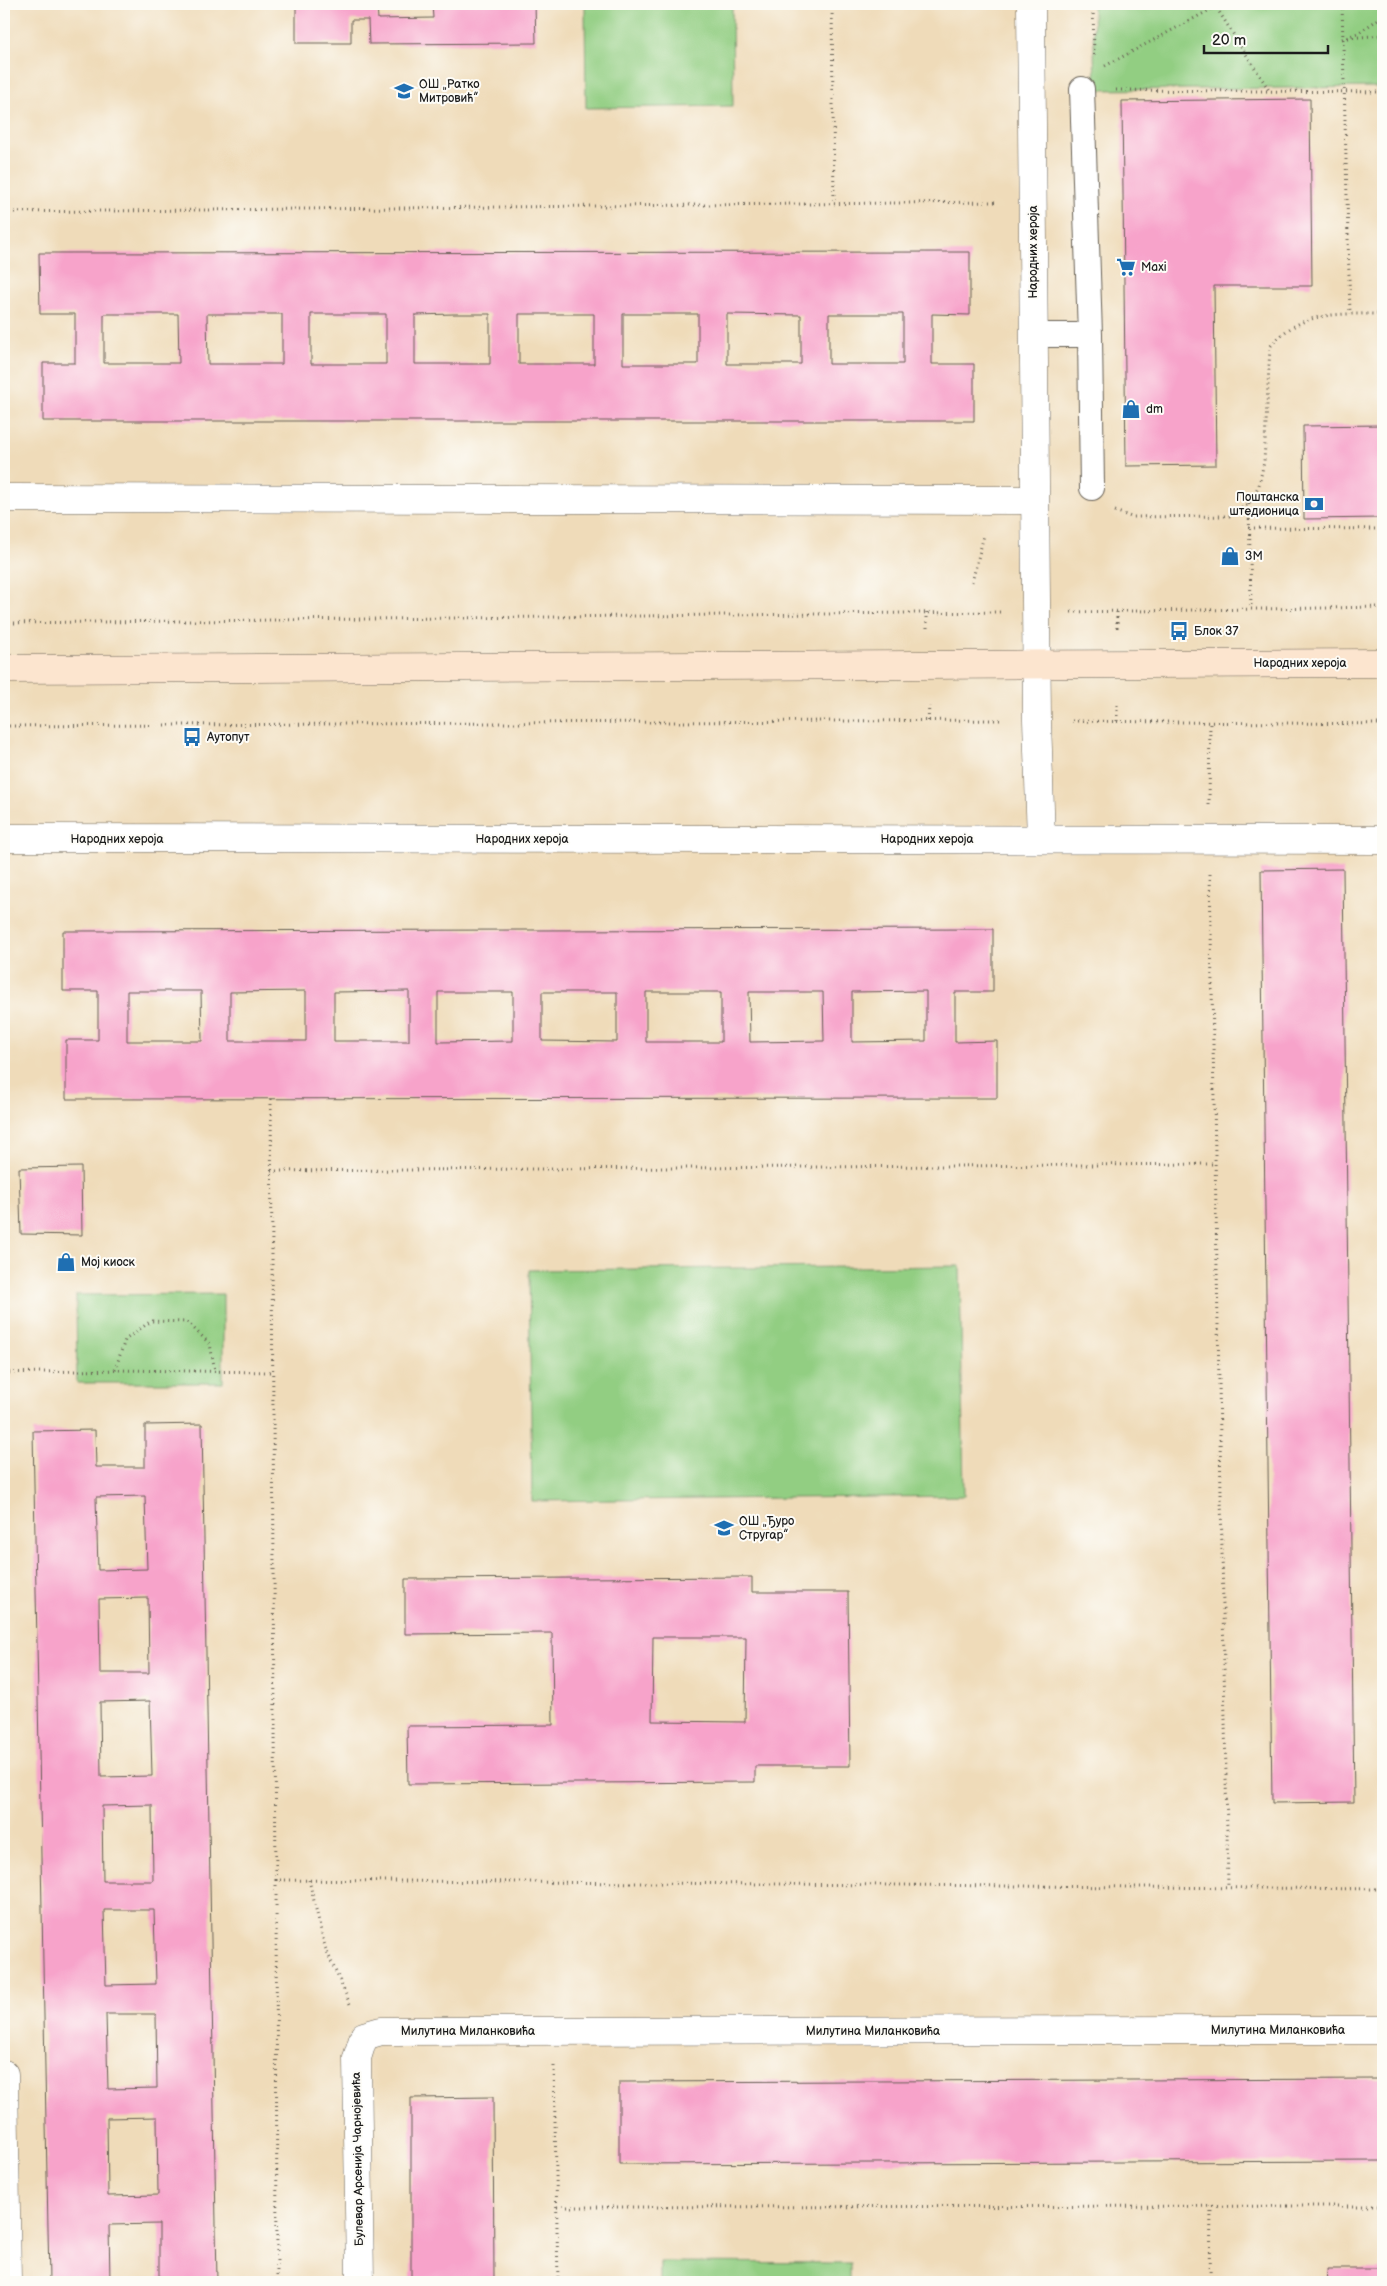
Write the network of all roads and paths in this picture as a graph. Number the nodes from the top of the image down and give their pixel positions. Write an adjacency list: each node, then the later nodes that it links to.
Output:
1 (832, 4): 15 (path)
2 (1031, 4): 14 (street, Народних хероја)
3 (1093, 4): 10 (path)
4 (1221, 4): 6 (path)
5 (1342, 4): 9 (path)
6 (1215, 5): 10 (path); 11 (path)
7 (1383, 16): 9 (path)
8 (1383, 35): 9 (path)
9 (1342, 39): 12 (path)
10 (1090, 84): 11 (path); 20 (lane)
11 (1270, 91): 12 (path)
12 (1343, 92): 13 (path); 17 (path)
13 (1383, 92)
14 (1033, 201): 15 (path); 19 (street, Народних хероја)
15 (834, 202): 16 (path)
16 (4, 212)
17 (1350, 314): 18 (path); 24 (path)
18 (1383, 314)
19 (1033, 335): 20 (lane); 23 (street, Народних хероја)
20 (1090, 335): 21 (lane)
21 (1092, 488)
22 (4, 498): 23 (street)
23 (1035, 500): 34 (street, Народних хероја)
24 (1249, 504): 25 (path); 26 (path)
25 (1146, 518)
26 (1249, 528): 27 (path); 31 (path)
27 (1383, 529)
28 (984, 535): 29 (path)
29 (972, 582)
30 (1383, 607): 31 (path)
31 (1251, 608): 32 (path)
32 (1117, 610): 34 (path); 36 (path)
33 (927, 612): 34 (path); 35 (path); 37 (path)
34 (1036, 612): 39 (street, Народних хероја)
35 (4, 623)
36 (1116, 629)
37 (927, 631)
38 (1383, 663): 39 (street, Народних хероја)
39 (1038, 664): 40 (street, Народних хероја); 43 (street, Народних хероја)
40 (4, 669)
41 (1117, 705): 45 (path)
42 (929, 706): 44 (path)
43 (1037, 720): 44 (path); 45 (path); 50 (street, Народних хероја)
44 (928, 721): 48 (path)
45 (1117, 721): 46 (path)
46 (1210, 721): 47 (path); 51 (path)
47 (1383, 724)
48 (4, 726)
49 (4, 838): 50 (street, Народних хероја)
50 (1041, 839): 51 (street, Народних хероја)
51 (1209, 840): 52 (street, Народних хероја); 54 (path)
52 (1383, 840)
53 (271, 1099): 55 (path)
54 (1215, 1164): 55 (path); 62 (path)
55 (272, 1172): 58 (path)
56 (114, 1370): 57 (path); 57 (path); 59 (path)
57 (215, 1370): 58 (path)
58 (273, 1372): 60 (path)
59 (4, 1373)
60 (276, 1880): 61 (path); 72 (path)
61 (309, 1880): 62 (path); 66 (path)
62 (1228, 1888): 63 (path)
63 (1383, 1889)
64 (1383, 2030): 65 (street, Милутина Миланковића)
65 (553, 2031): 66 (street, Милутина Миланковића); 68 (path)
66 (364, 2036): 73 (street, Булевар Арсенија Чарнојевића)
67 (4, 2074): 71 (street)
68 (557, 2206): 69 (path); 74 (path)
69 (1211, 2206): 70 (path); 75 (path)
70 (1383, 2206)
71 (7, 2282)
72 (277, 2282)
73 (360, 2282)
74 (558, 2282)
75 (1210, 2282)

